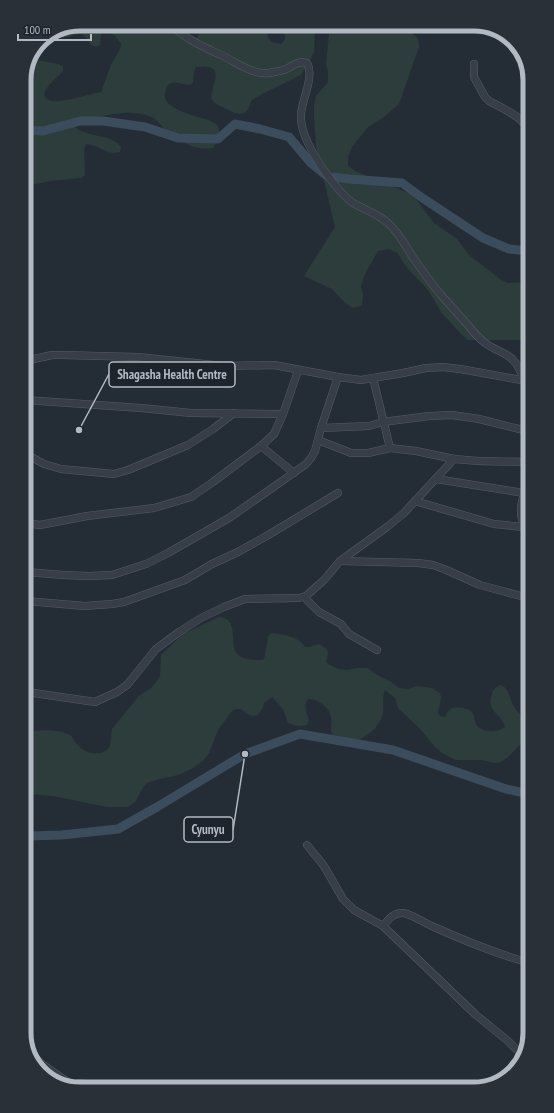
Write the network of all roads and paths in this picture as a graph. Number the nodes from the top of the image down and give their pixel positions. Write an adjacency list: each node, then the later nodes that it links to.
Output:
1 (178, 31): 7 (street)
2 (474, 64): 3 (street)
3 (523, 122)
4 (31, 359): 5 (street)
5 (298, 370): 6 (street); 12 (street)
6 (338, 377): 8 (street); 14 (street)
7 (523, 377)
8 (374, 378): 9 (street); 13 (street)
9 (523, 381)
10 (31, 400): 11 (street)
11 (234, 413): 12 (street); 19 (street)
12 (283, 414): 17 (street)
13 (383, 422): 14 (street); 15 (street); 18 (street)
14 (321, 428): 16 (street)
15 (523, 430)
16 (318, 440): 18 (street); 22 (street)
17 (261, 446): 22 (street); 30 (street)
18 (390, 448): 20 (street)
19 (31, 457)
20 (454, 459): 21 (street); 23 (street)
21 (523, 462)
22 (294, 472): 34 (street)
23 (436, 479): 25 (street); 27 (street)
24 (338, 493): 37 (street)
25 (523, 493)
26 (523, 496): 28 (street)
27 (416, 502): 32 (street); 33 (street)
28 (520, 506): 29 (street); 31 (street)
29 (523, 507)
30 (31, 524)
31 (523, 525)
32 (523, 529)
33 (340, 561): 35 (street); 36 (street)
34 (31, 572)
35 (523, 596)
36 (304, 597): 38 (street); 39 (street)
37 (31, 601)
38 (378, 650)
39 (31, 693)
40 (307, 845): 41 (street)
41 (383, 926): 42 (street); 43 (street)
42 (523, 961)
43 (518, 1053)
44 (41, 1063): 45 (street)
45 (61, 1078)

